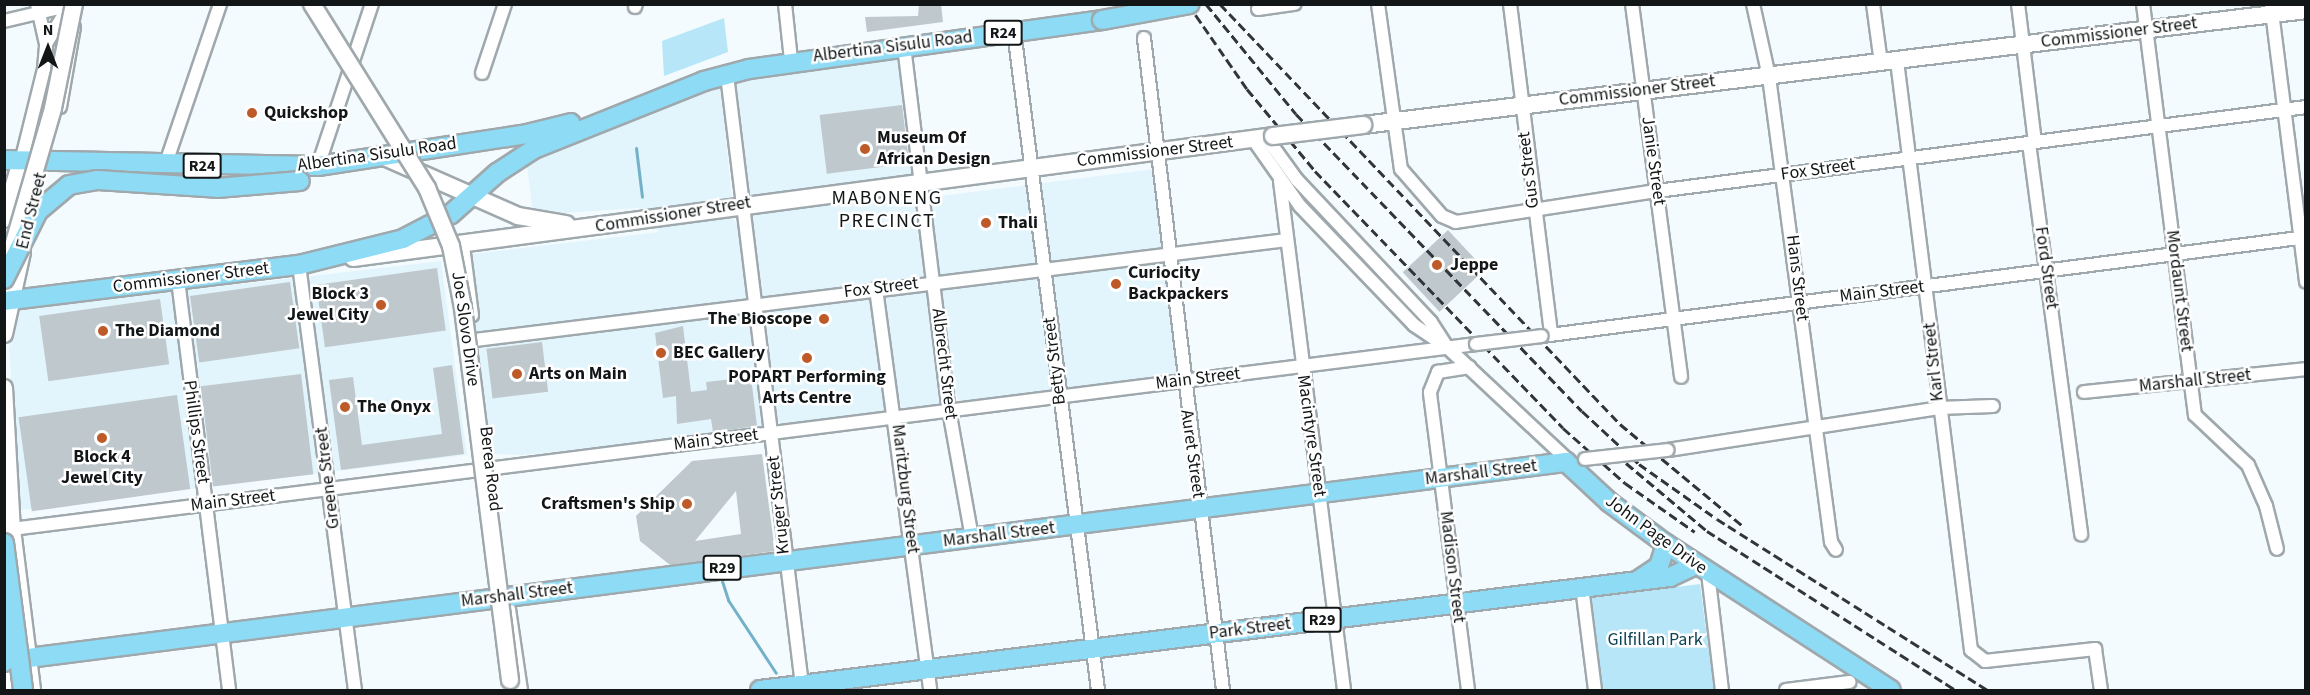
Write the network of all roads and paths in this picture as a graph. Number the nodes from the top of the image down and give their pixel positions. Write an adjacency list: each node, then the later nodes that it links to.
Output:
1 (220, 4): 46 (street)
2 (312, 4): 128 (main road, Joe Slovo Drive, bridge)
3 (372, 4): 47 (street)
4 (505, 4): 29 (street)
5 (785, 4): 27 (street)
6 (1190, 4): 22 (main road, Albertina Sisulu Road / R24, bridge)
7 (1295, 4): 16 (street)
8 (1378, 4): 37 (street)
9 (1510, 4): 34 (street, Gus Street)
10 (1632, 4): 33 (street, Janie Street)
11 (1753, 4): 31 (street, Hans Street)
12 (1872, 4): 28 (street, Karl Street)
13 (2018, 4): 25 (street, Ford Street)
14 (2143, 4): 21 (street, Mordaunt Street)
15 (68, 5): 18 (street); 24 (street); 45 (street); 67 (main road, bridge)
16 (1258, 9)
17 (2271, 9): 19 (main road, Commissioner Street); 21 (main road, Commissioner Street); 36 (street)
18 (38, 10): 20 (street); 24 (street)
19 (2306, 10)
20 (4, 21)
21 (2146, 29): 25 (main road, Commissioner Street); 38 (street, Mordaunt Street)
22 (1014, 31): 26 (main road, Albertina Sisulu Road / R24); 48 (street, Betty Street)
23 (1144, 38): 41 (street, Auret Street)
24 (46, 44): 44 (street)
25 (2023, 45): 28 (main road, Commissioner Street); 40 (street, Ford Street)
26 (904, 46): 27 (main road, Albertina Sisulu Road / R24); 50 (street, Albrecht Street)
27 (791, 60): 30 (main road, Albertina Sisulu Road / R24)
28 (1889, 62): 31 (main road, Commissioner Street); 43 (street, Karl Street)
29 (482, 73)
30 (727, 75): 32 (main road, Albertina Sisulu Road / R24); 54 (street, Kruger Street)
31 (1769, 77): 33 (main road, Commissioner Street); 49 (street, Hans Street)
32 (704, 81): 42 (main road, Albertina Sisulu Road / R24); 53 (main road, Albertina Sisulu Road / R24)
33 (1643, 89): 34 (main road, Commissioner Street); 52 (street, Janie Street)
34 (1522, 106): 37 (main road, Commissioner Street); 55 (street, Gus Street)
35 (2306, 107): 36 (street, Fox Street)
36 (2284, 110): 38 (street, Fox Street); 58 (street)
37 (1392, 122): 39 (main road, Commissioner Street, bridge); 55 (street, Fox Street)
38 (2159, 128): 40 (street, Fox Street); 62 (street, Mordaunt Street)
39 (1264, 138): 41 (main road, Commissioner Street); 51 (street, John Page Drive); 80 (street, John Page Drive)
40 (2035, 142): 43 (street, Fox Street); 66 (street, Ford Street)
41 (1154, 152): 48 (main road, Commissioner Street); 61 (street, Auret Street)
42 (382, 156): 47 (main road, Albertina Sisulu Road / R24); 53 (main road)
43 (1909, 157): 49 (street, Fox Street); 71 (street, Karl Street)
44 (13, 159): 45 (main road, Albertina Sisulu Road / R24); 56 (main road, End Street)
45 (45, 159): 46 (main road, Albertina Sisulu Road / R24); 73 (main road, End Street)
46 (166, 163): 47 (main road, Albertina Sisulu Road / R24)
47 (318, 166): 67 (main road, bridge)
48 (1031, 167): 50 (main road, Commissioner Street); 65 (street, Betty Street)
49 (1784, 175): 52 (street, Fox Street); 74 (street, Hans Street)
50 (923, 181): 54 (main road, Commissioner Street); 69 (street, Albrecht Street)
51 (1280, 181): 59 (street, Macintyre Street); 80 (street, John Page Drive)
52 (1657, 191): 55 (street, Fox Street); 76 (street, Janie Street)
53 (471, 195): 57 (main road); 63 (main road, Albertina Sisulu Road / R24)
54 (741, 204): 57 (main road, Commissioner Street); 75 (street, Kruger Street)
55 (1534, 208): 78 (street, Gus Street)
56 (4, 219)
57 (594, 226): 60 (main road, Commissioner Street)
58 (2303, 237): 62 (street, Main Street); 70 (street)
59 (1287, 240): 61 (street, Fox Street); 81 (street, Macintyre Street)
60 (463, 246): 63 (main road, Commissioner Street); 79 (street, Berea Road)
61 (1167, 255): 65 (street, Fox Street); 85 (street, Auret Street)
62 (2175, 255): 66 (street, Main Street); 86 (street, Mordaunt Street)
63 (325, 261): 64 (main road, Commissioner Street / R24)
64 (299, 265): 68 (main road, Commissioner Street / R24); 99 (street, Greene Street)
65 (1044, 268): 69 (street, Fox Street); 88 (street, Betty Street)
66 (2046, 271): 71 (street, Main Street); 104 (street, Ford Street)
67 (4, 278)
68 (178, 280): 73 (main road, Commissioner Street / R24); 101 (street, Phillips Street)
69 (933, 282): 72 (street, Fox Street); 92 (street, Albrecht Street)
70 (2306, 282)
71 (1925, 287): 74 (street, Main Street); 91 (street, Karl Street)
72 (876, 289): 75 (street, Fox Street); 93 (street, Maritzburg Street)
73 (8, 301): 77 (main road, End Street)
74 (1800, 302): 76 (street, Main Street); 94 (street, Hans Street)
75 (754, 305): 79 (street, Fox Street); 95 (street, Kruger Street)
76 (1673, 318): 78 (street, Main Street); 84 (street, Janie Street)
77 (4, 334)
78 (1547, 335): 80 (street, Main Street, bridge)
79 (475, 340): 97 (street, Berea Road)
80 (1453, 346): 81 (street, Main Street); 82 (street, John Page Drive)
81 (1302, 366): 85 (street, Main Street); 100 (street, Macintyre Street)
82 (1470, 367): 96 (street, John Page Drive); 98 (street, Madison Street)
83 (2306, 369): 86 (street, Marshall Street)
84 (1681, 377)
85 (1182, 381): 88 (street, Main Street); 102 (street, Auret Street)
86 (2191, 382): 87 (street, Marshall Street); 109 (street, Mordaunt Street)
87 (2084, 392)
88 (1059, 396): 92 (street, Main Street); 103 (street, Betty Street)
89 (5, 397): 106 (main road)
90 (1992, 406): 91 (street, Marshall Street)
91 (1939, 408): 94 (street, Marshall Street); 144 (street, Karl Street)
92 (949, 410): 93 (street, Main Street); 105 (street, Albrecht Street)
93 (896, 417): 95 (street, Main Street); 108 (street, Maritzburg Street)
94 (1815, 429): 96 (street, Marshall Street, bridge); 110 (street, Hans Street)
95 (771, 433): 97 (street, Main Street); 111 (street, Kruger Street)
96 (1566, 462): 98 (main road, Marshall Street / R29); 107 (main road, John Page Drive)
97 (489, 468): 99 (street, Main Street); 115 (street, Berea Road)
98 (1441, 478): 100 (main road, Marshall Street / R29); 116 (street, Madison Street)
99 (328, 490): 101 (street, Main Street); 117 (street, Greene Street)
100 (1319, 493): 102 (main road, Marshall Street / R29); 118 (street, Macintyre Street)
101 (206, 504): 106 (street, Main Street); 119 (street, Phillips Street)
102 (1199, 508): 103 (main road, Marshall Street / R29); 120 (street, Auret Street)
103 (1077, 525): 105 (main road, Marshall Street / R29); 121 (street, Betty Street)
104 (2081, 535)
105 (972, 538): 108 (main road, Marshall Street / R29)
106 (7, 540): 122 (main road); 123 (main road, bridge); 130 (main road, bridge)
107 (1666, 544): 112 (main road, John Page Drive); 113 (main road)
108 (912, 546): 111 (main road, Marshall Street / R29); 125 (street, Maritzburg Street)
109 (2277, 549)
110 (1836, 550)
111 (785, 561): 115 (main road, Marshall Street / R29); 127 (street, Kruger Street)
112 (1702, 569): 113 (main road, Park Street / R29); 124 (main road, John Page Drive); 141 (street)
113 (1639, 580): 114 (main road, Park Street / R29)
114 (1582, 587): 116 (main road, Park Street / R29); 140 (street)
115 (507, 596): 117 (main road, Marshall Street / R29); 128 (street, Berea Road)
116 (1457, 603): 118 (main road, Park Street / R29); 139 (street, Madison Street)
117 (346, 616): 119 (main road, Marshall Street / R29); 133 (street, Greene Street)
118 (1335, 618): 120 (main road, Park Street / R29); 138 (street, Macintyre Street)
119 (220, 632): 122 (main road, Marshall Street / R29); 132 (street, Phillips Street)
120 (1215, 634): 121 (main road, Park Street / R29); 137 (street, Auret Street)
121 (1093, 649): 125 (main road, Park Street / R29); 136 (street, Betty Street)
122 (28, 658): 123 (main road, Marshall Street / R29); 131 (main road)
123 (5, 660): 129 (main road)
124 (1846, 662): 126 (street); 143 (main road, John Page Drive)
125 (928, 669): 127 (main road, R29); 135 (street, Maritzburg Street)
126 (1849, 686): 142 (street)
127 (793, 687): 134 (main road, R29)
128 (515, 688)
129 (9, 690)
130 (23, 690)
131 (32, 690)
132 (229, 690)
133 (355, 690)
134 (760, 690)
135 (930, 690)
136 (1098, 690)
137 (1223, 690)
138 (1344, 690)
139 (1467, 690)
140 (1594, 690)
141 (1722, 690)
142 (1786, 690)
143 (1891, 690)
144 (2101, 690)

